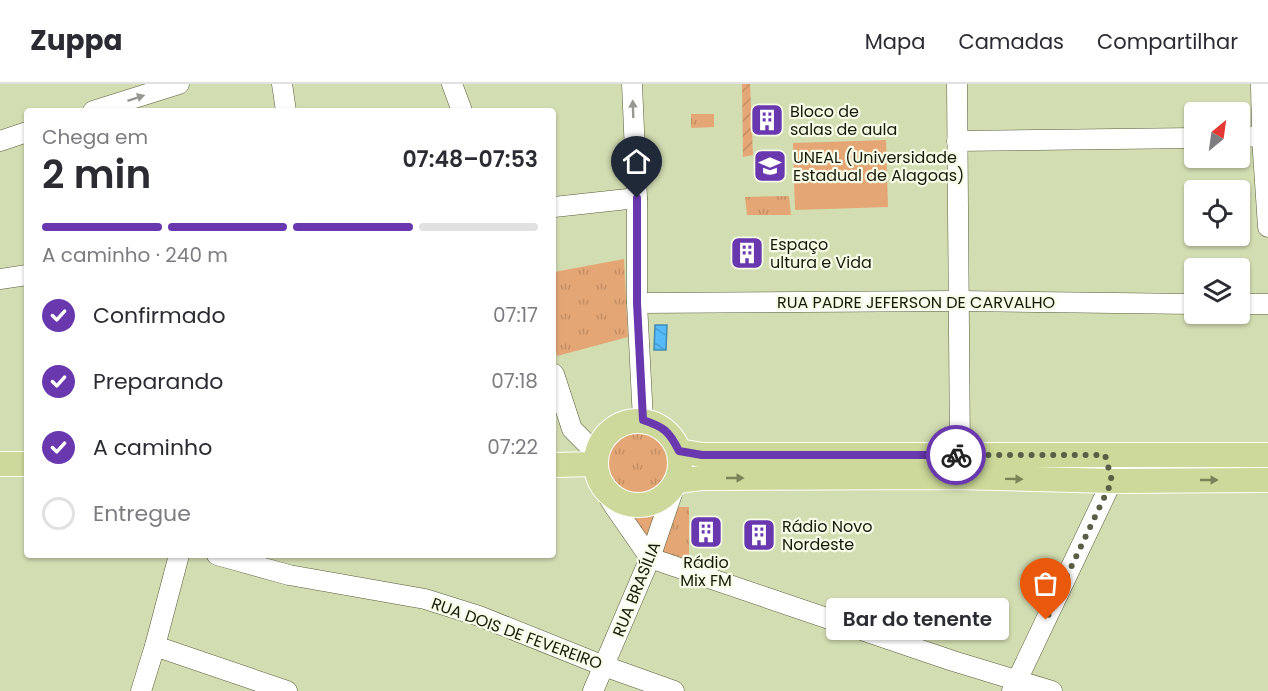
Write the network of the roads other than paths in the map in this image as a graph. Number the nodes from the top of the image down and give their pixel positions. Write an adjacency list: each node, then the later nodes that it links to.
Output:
1 (179, 84): 7 (street, one-way to 1)
2 (282, 84): 8 (street)
3 (452, 84): 9 (street)
4 (632, 84): 15 (street, one-way to 4)
5 (957, 84): 14 (street)
6 (1261, 84): 11 (street)
7 (103, 108)
8 (286, 108)
9 (461, 108)
10 (24, 133): 13 (street)
11 (1265, 137): 17 (street)
12 (1184, 138): 14 (street)
13 (0, 141)
14 (957, 141): 20 (street)
15 (637, 198): 16 (street); 21 (street)
16 (556, 207)
17 (1268, 227)
18 (24, 275): 19 (street)
19 (0, 279)
20 (958, 301): 21 (street, RUA PADRE JEFERSON DE CARVALHO); 22 (street, RUA PADRE JEFERSON DE CARVALHO); 29 (street)
21 (637, 303): 26 (street)
22 (1184, 304)
23 (1250, 304): 24 (street)
24 (1268, 304)
25 (556, 380): 27 (street)
26 (643, 420): 28 (main road); 32 (main road)
27 (572, 429): 32 (street); 35 (street)
28 (679, 451): 29 (main road); 38 (main road)
29 (960, 455): 30 (main road)
30 (1105, 455): 31 (main road); 37 (street)
31 (1268, 455)
32 (595, 458): 35 (main road); 39 (main road)
33 (0, 464): 34 (main road)
34 (24, 464)
35 (560, 465)
36 (1268, 480): 37 (main road, one-way to 36)
37 (1112, 481): 38 (main road, one-way to 37); 45 (street)
38 (676, 483): 39 (main road); 42 (street, RUA BRASÍLIA)
39 (602, 486): 42 (street)
40 (178, 558): 43 (street)
41 (228, 558): 44 (street, RUA DOIS DE FEVEREIRO)
42 (650, 558): 44 (street, RUA BRASÍLIA); 45 (street)
43 (155, 646): 46 (street); 47 (street)
44 (604, 666): 48 (street, RUA BRASÍLIA); 49 (street, RUA DOIS DE FEVEREIRO)
45 (1015, 686): 50 (street)
46 (141, 691)
47 (287, 691)
48 (593, 691)
49 (674, 691)
50 (1052, 691)

